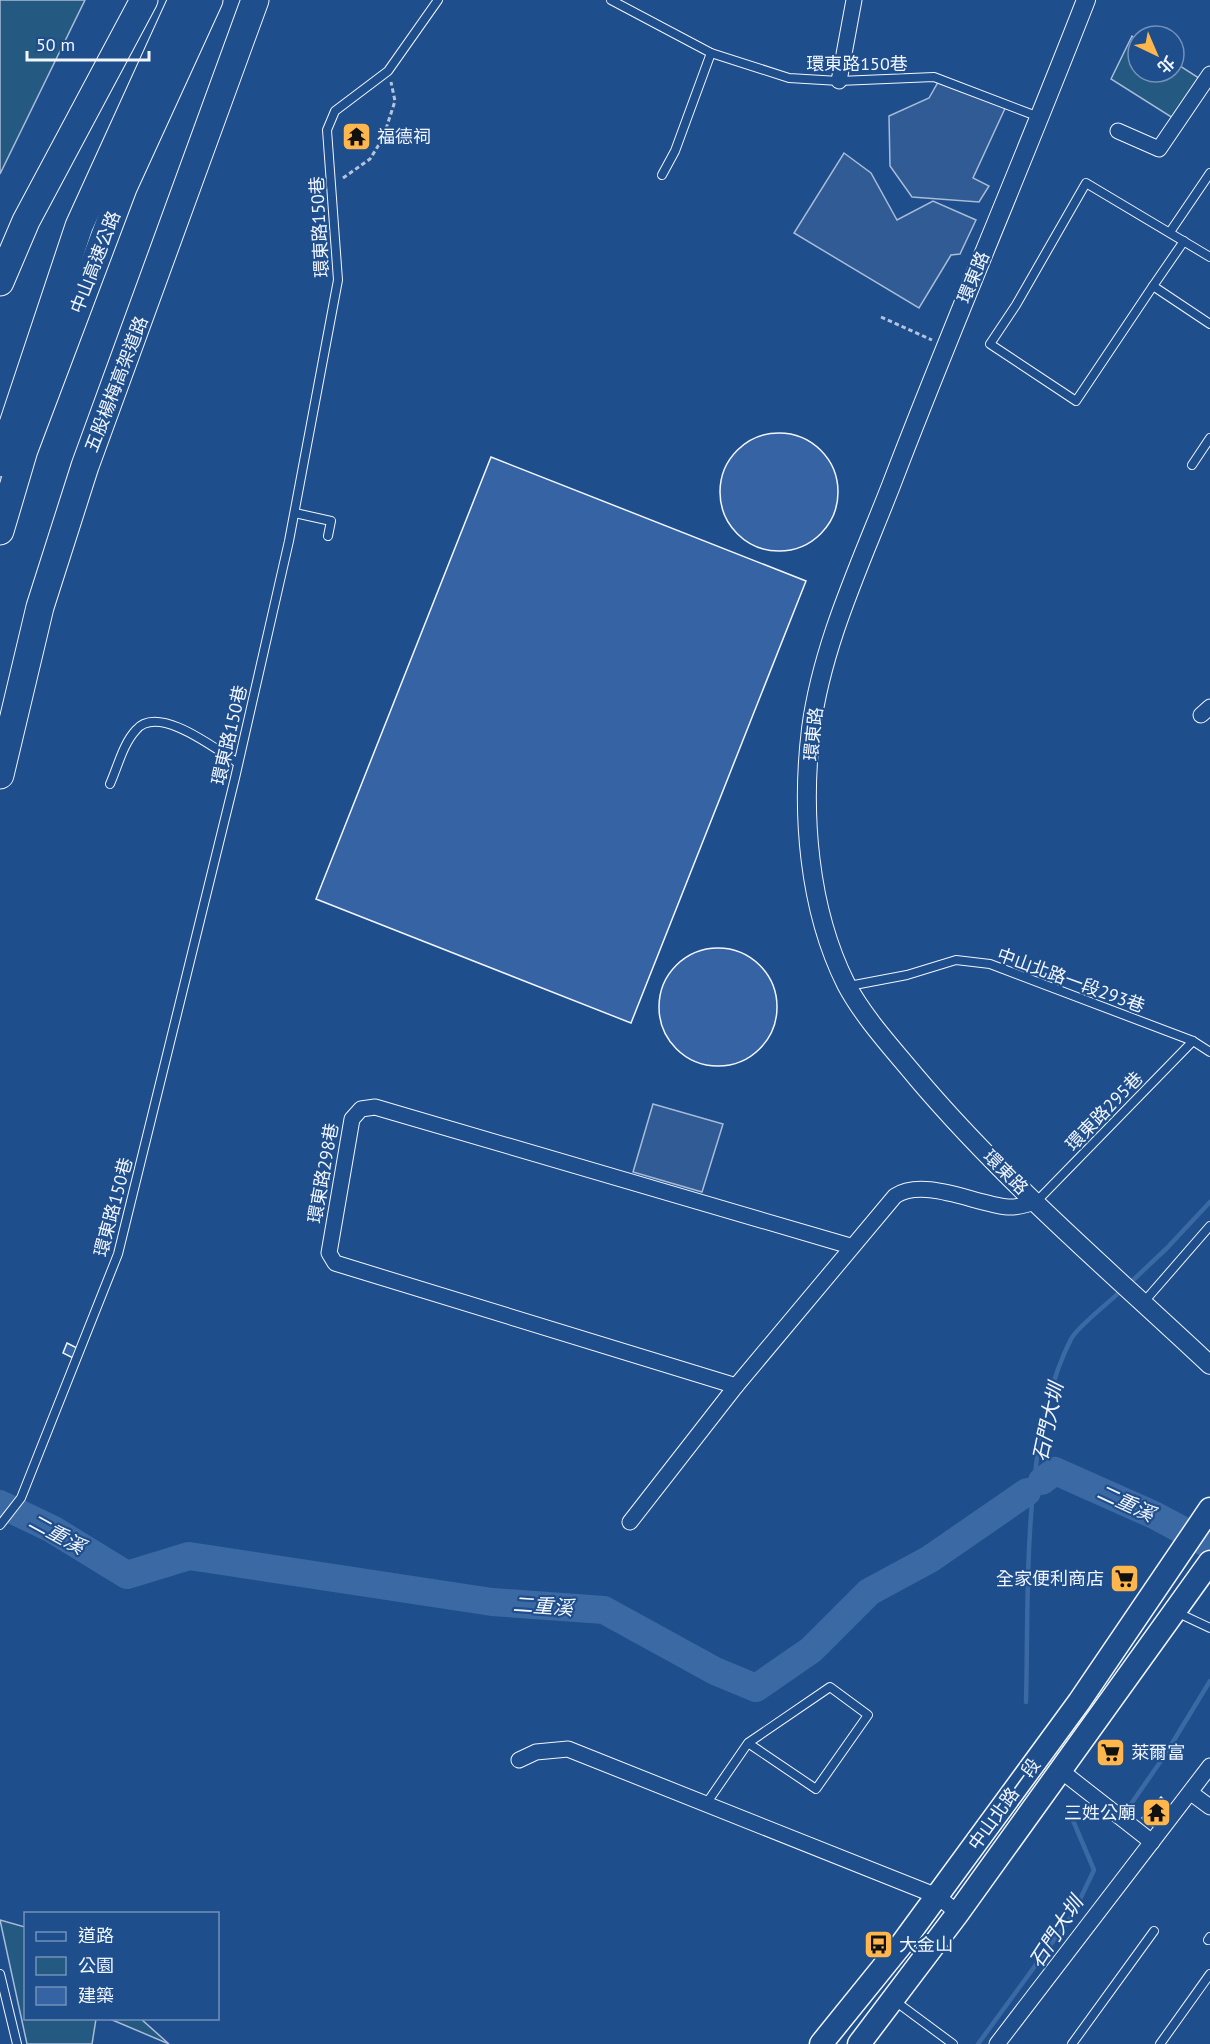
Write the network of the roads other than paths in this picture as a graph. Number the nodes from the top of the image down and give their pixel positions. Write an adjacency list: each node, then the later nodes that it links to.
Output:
1 (144, 0): 19 (highway)
2 (182, 0): 23 (highway, 中山高速公路)
3 (209, 0): 26 (highway, 中山高速公路)
4 (255, 0): 29 (highway, 五股楊梅高架道路)
5 (438, 0): 25 (lane, 環東路150巷)
6 (611, 0): 9 (lane, 環東路150巷)
7 (854, 0): 11 (street)
8 (1086, 0): 12 (street, 環東路)
9 (711, 53): 11 (lane, 環東路150巷); 15 (lane)
10 (1210, 74): 13 (street)
11 (839, 81): 12 (lane, 環東路150巷)
12 (1040, 118): 31 (street, 環東路)
13 (1118, 131)
14 (1210, 172): 16 (lane)
15 (662, 175)
16 (1170, 232): 17 (lane); 20 (lane)
17 (1184, 242): 18 (lane); 20 (lane)
18 (1210, 256)
19 (0, 282)
20 (1153, 286): 21 (lane)
21 (1210, 324)
22 (1210, 438): 24 (lane)
23 (0, 463)
24 (1192, 465)
25 (295, 513): 27 (lane); 28 (lane, 環東路150巷)
26 (0, 531)
27 (328, 536)
28 (238, 763): 30 (lane); 41 (lane, 環東路150巷)
29 (0, 775)
30 (110, 784)
31 (848, 986): 32 (lane, 中山北路一段293巷); 34 (street, 環東路)
32 (1193, 1041): 33 (lane, 中山北路一段293巷); 34 (lane, 環東路295巷)
33 (1210, 1052)
34 (1036, 1202): 36 (street); 37 (street, 環東路)
35 (1210, 1226): 37 (lane)
36 (850, 1246): 39 (street); 39 (street, 環東路298巷)
37 (1139, 1298): 38 (street, 環東路)
38 (1210, 1365)
39 (736, 1386): 42 (street)
40 (1207, 1514): 54 (main road, 中山北路一段)
41 (3, 1522)
42 (630, 1522)
43 (1207, 1566): 44 (main road, 中山北路一段)
44 (1175, 1611): 45 (lane); 49 (main road, 中山北路一段)
45 (1210, 1628)
46 (748, 1743): 46 (lane); 51 (lane)
47 (519, 1760): 51 (street)
48 (1210, 1766): 50 (street)
49 (1060, 1770): 53 (street); 55 (main road, 中山北路一段)
50 (1191, 1793): 52 (street); 53 (street)
51 (706, 1804): 54 (street)
52 (1210, 1807)
53 (1152, 1842): 64 (street)
54 (937, 1896): 55 (street); 61 (main road, 中山北路一段)
55 (958, 1913): 59 (main road, 中山北路一段)
56 (1154, 1931): 65 (lane)
57 (0, 1974): 60 (lane)
58 (1210, 1974): 66 (lane)
59 (894, 2000): 62 (main road, 中山北路一段); 63 (lane)
60 (17, 2044)
61 (821, 2044)
62 (859, 2044)
63 (953, 2044)
64 (997, 2044)
65 (1072, 2044)
66 (1160, 2044)

